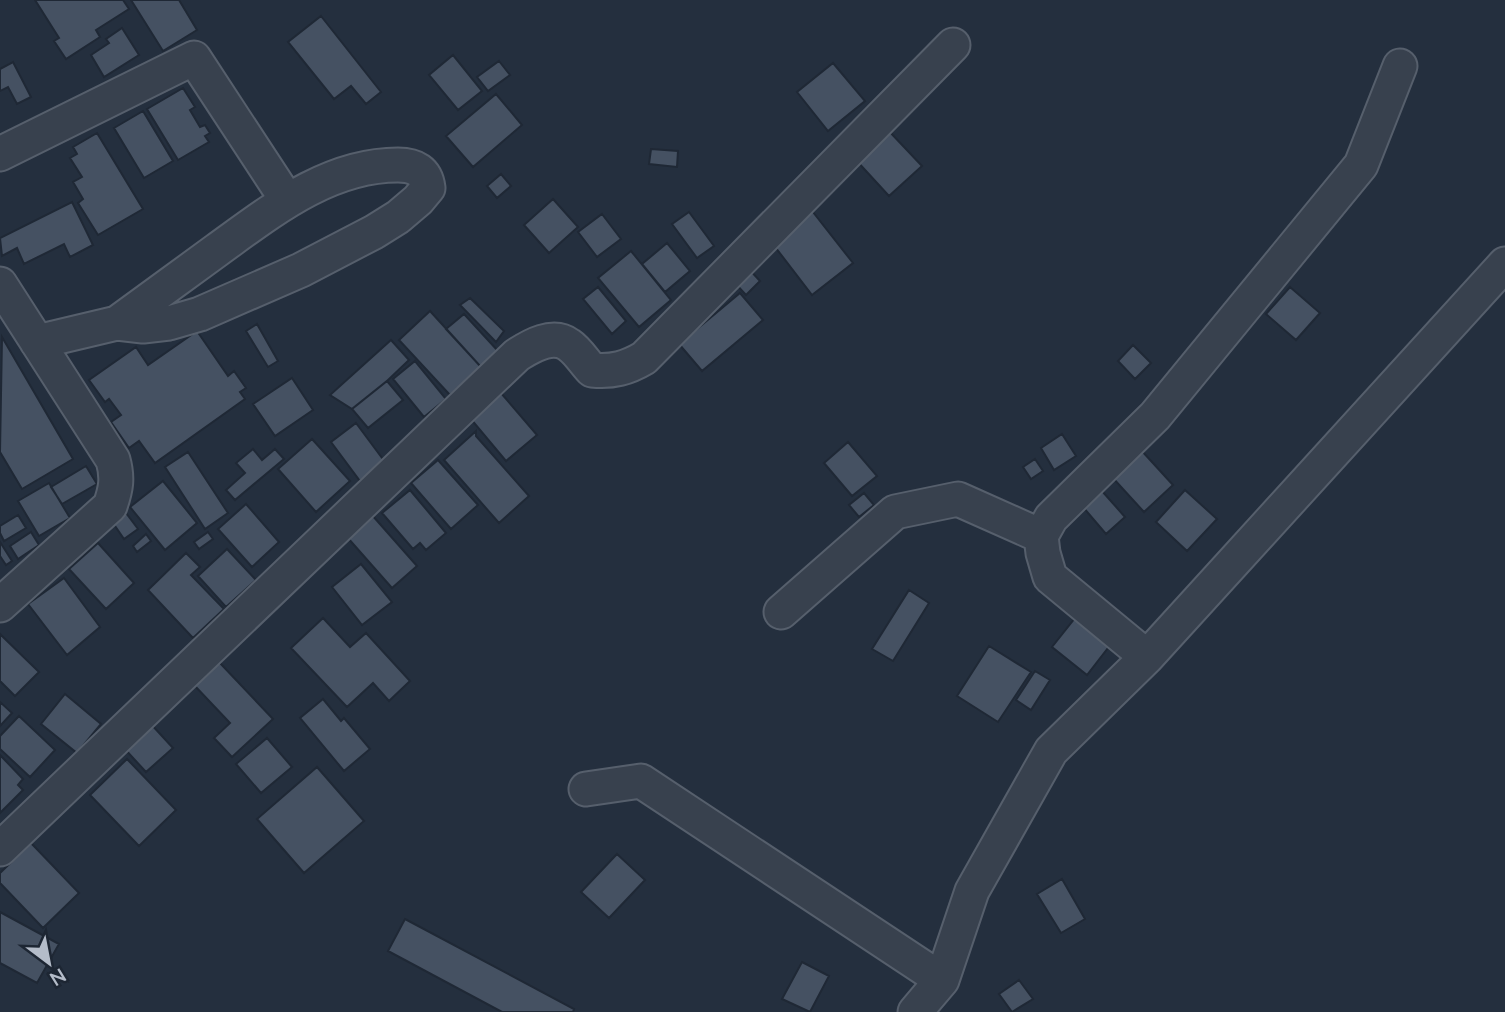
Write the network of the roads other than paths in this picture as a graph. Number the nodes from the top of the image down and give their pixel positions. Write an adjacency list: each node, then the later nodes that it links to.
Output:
1 (953, 46): 14 (street)
2 (1400, 66): 9 (street)
3 (0, 154): 4 (street)
4 (286, 200): 7 (street); 7 (street)
5 (1505, 264): 12 (street)
6 (0, 284): 8 (street)
7 (117, 323): 8 (street)
8 (37, 342): 10 (street)
9 (1041, 536): 11 (street); 12 (street)
10 (0, 605)
11 (781, 612)
12 (1147, 657): 15 (street)
13 (586, 789): 15 (street)
14 (0, 849)
15 (942, 980): 16 (street)
16 (915, 1012)

